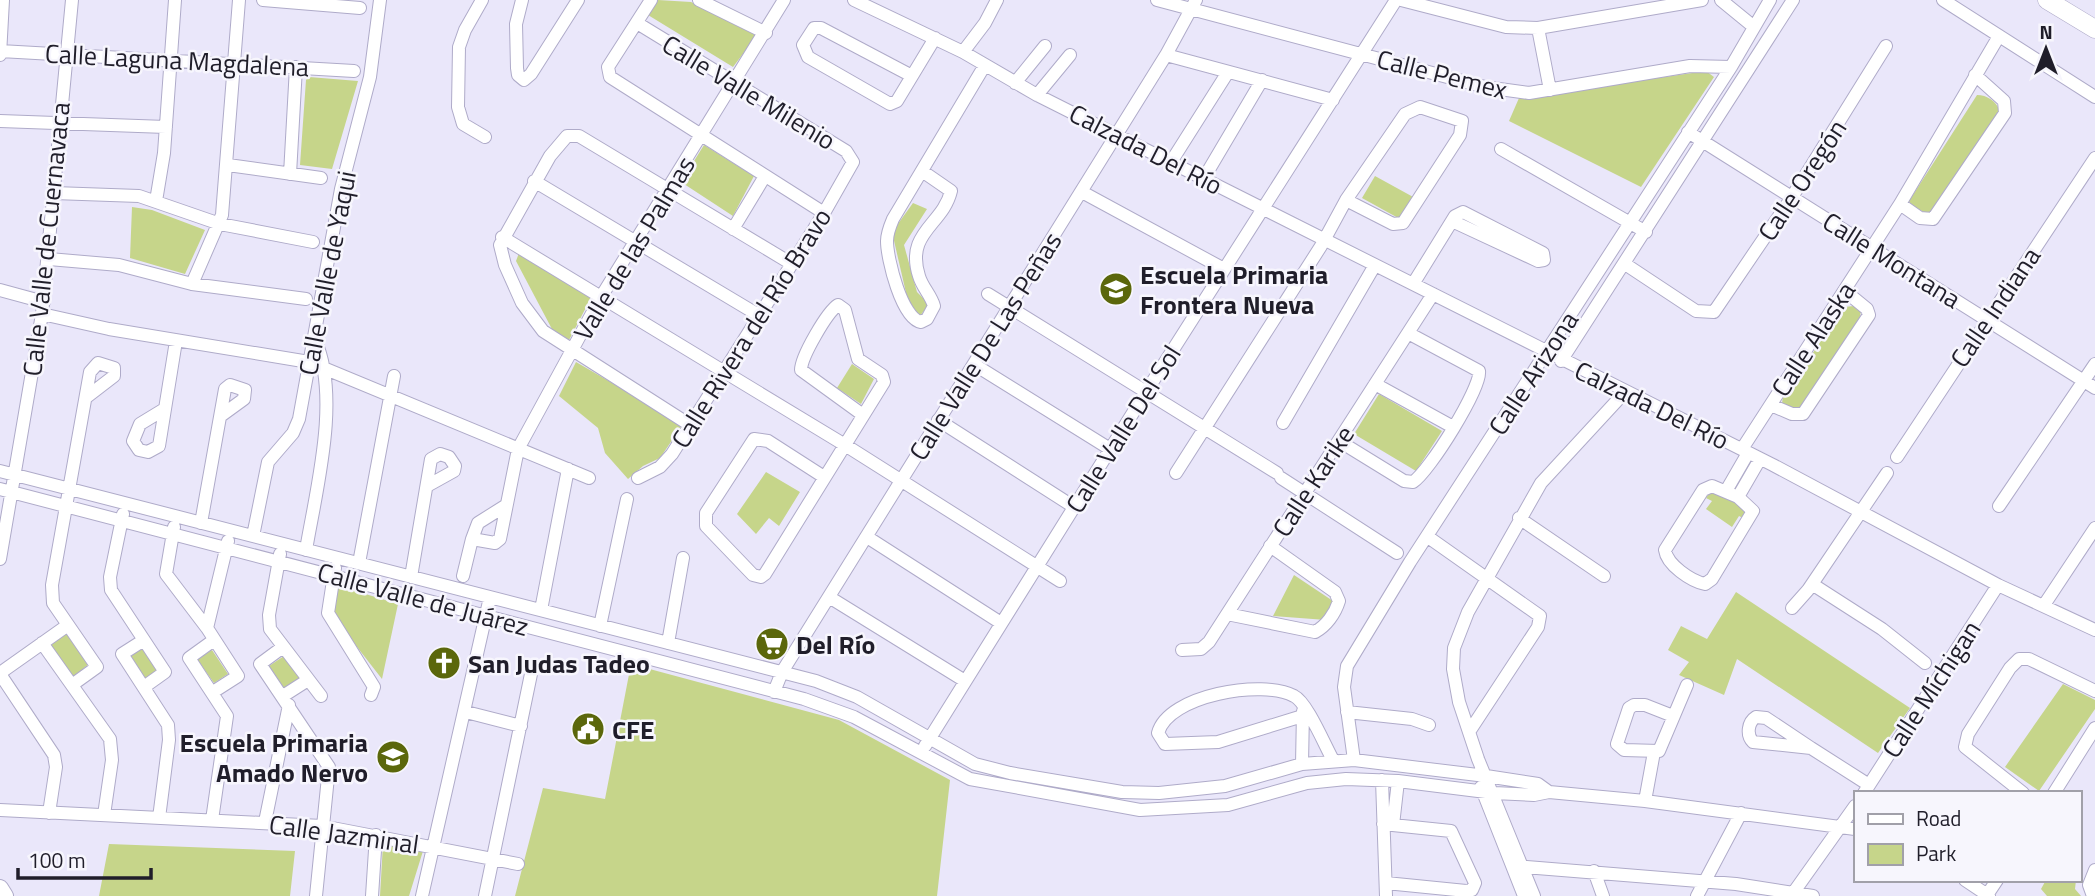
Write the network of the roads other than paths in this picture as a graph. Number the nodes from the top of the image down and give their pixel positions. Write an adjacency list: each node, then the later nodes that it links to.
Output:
1 (2, 0): 40 (street)
2 (72, 0): 38 (street, Calle Valle de Cuernavaca)
3 (175, 0): 44 (street)
4 (239, 0): 45 (street)
5 (263, 0): 27 (street)
6 (380, 0): 116 (street, Calle Valle de Yaqui)
7 (482, 0): 66 (street)
8 (522, 0): 9 (street)
9 (578, 0)
10 (651, 0): 29 (street)
11 (699, 0): 33 (street)
12 (784, 0): 33 (street, Valle de las Palmas)
13 (854, 0): 34 (street, Calzada Del Río)
14 (997, 0): 39 (street)
15 (1157, 0): 25 (street, Calle Pemex)
16 (1396, 0): 41 (street, Calle Valle Del Sol)
17 (1401, 0): 31 (street)
18 (1702, 0): 26 (street)
19 (1721, 0): 30 (street)
20 (1770, 0): 30 (street, Calle Arizona)
21 (1793, 0): 67 (street, Calle Arizona)
22 (1943, 0): 35 (street)
23 (2047, 0): 32 (highway)
24 (2067, 0): 28 (highway)
25 (1195, 5): 41 (street, Calle Pemex); 43 (street, Calle Valle De Las Peñas)
26 (1645, 5): 31 (street)
27 (360, 8)
28 (2095, 18)
29 (637, 23): 54 (street, Calle Valle Milenio); 64 (street)
30 (1754, 27): 48 (street, Calle Arizona)
31 (1538, 28): 56 (street)
32 (2095, 29)
33 (766, 33): 54 (street, Valle de las Palmas)
34 (935, 38): 39 (street, Calzada Del Río); 51 (street)
35 (2002, 38): 52 (street, Calle Alaska); 58 (street)
36 (1045, 46): 55 (street)
37 (1886, 46): 82 (street, Calle Oregón)
38 (66, 52): 40 (street, Calle Laguna Magdalena); 44 (street, Calle Laguna Magdalena); 61 (street, Calle Valle de Cuernavaca)
39 (962, 52): 46 (street, Calzada Del Río)
40 (0, 53)
41 (1362, 54): 56 (street, Calle Pemex); 59 (street, Calle Valle Del Sol)
42 (1070, 55): 57 (street)
43 (1166, 55): 50 (street); 65 (street, Calle Valle De Las Peñas)
44 (171, 59): 45 (street, Calle Laguna Magdalena); 62 (street)
45 (233, 63): 47 (street, Calle Laguna Magdalena); 71 (street)
46 (985, 65): 55 (street, Calzada Del Río); 73 (street)
47 (296, 67): 49 (street, Calle Laguna Magdalena); 74 (street)
48 (1731, 67): 56 (street, Calle Pemex); 63 (street, Calle Arizona)
49 (354, 71)
50 (1228, 72): 53 (street); 70 (street)
51 (912, 76): 51 (street)
52 (1976, 79): 85 (street, Calle Alaska); 85 (street)
53 (1262, 80): 59 (street); 77 (street)
54 (735, 82): 64 (street, Valle de las Palmas); 72 (street, Calle Valle Milenio)
55 (1015, 83): 57 (street, Calzada Del Río)
56 (1550, 90)
57 (1037, 95): 65 (street, Calzada Del Río)
58 (2095, 97)
59 (1333, 100): 86 (street, Calle Valle Del Sol)
60 (0, 121): 61 (street)
61 (58, 121): 62 (street); 80 (street, Calle Valle de Cuernavaca)
62 (166, 127): 84 (street)
63 (1688, 132): 67 (street, Calle Montana); 89 (street, Calle Arizona)
64 (703, 134): 75 (street); 79 (street, Valle de las Palmas)
65 (1117, 134): 70 (street, Calzada Del Río); 81 (street, Calle Valle De Las Peñas)
66 (485, 136)
67 (1704, 142): 82 (street, Calle Montana); 92 (street, Calle Arizona)
68 (1501, 149): 89 (street)
69 (2095, 158): 114 (street, Calle Indiana)
70 (1171, 162): 77 (street, Calzada Del Río)
71 (228, 165): 74 (street); 90 (street)
72 (852, 167): 87 (street, Calle Rivera del Río Bravo)
73 (922, 172): 73 (street)
74 (290, 174): 76 (street)
75 (765, 176): 87 (street); 91 (street)
76 (321, 178)
77 (1204, 178): 86 (street, Calzada Del Río)
78 (534, 181): 79 (street); 93 (street); 95 (street)
79 (668, 190): 91 (street); 95 (street, Valle de las Palmas)
80 (54, 192): 84 (street); 98 (street, Calle Valle de Cuernavaca)
81 (1082, 192): 102 (street); 112 (street, Calle Valle De Las Peñas)
82 (1792, 197): 97 (street, Calle Montana); 100 (street, Calle Oregón)
83 (1351, 198): 83 (street); 96 (street)
84 (156, 201): 90 (street)
85 (1900, 204): 97 (street, Calle Alaska)
86 (1264, 208): 96 (street, Calzada Del Río); 102 (street, Calle Valle Del Sol)
87 (824, 213): 99 (street, Calle Rivera del Río Bravo)
88 (1452, 221): 88 (street); 104 (street)
89 (1630, 222): 92 (street); 119 (street, Calle Arizona)
90 (220, 224): 94 (street); 103 (street)
91 (733, 229): 99 (street)
92 (1646, 232): 100 (street, Calle Arizona)
93 (502, 237): 109 (street); 118 (street)
94 (313, 242)
95 (636, 242): 109 (street, Valle de las Palmas); 113 (street)
96 (1324, 242): 101 (street, Calzada Del Río); 141 (street)
97 (1870, 247): 106 (street, Calle Alaska); 114 (street, Calle Montana)
98 (49, 259): 103 (street); 111 (street, Calle Valle de Cuernavaca)
99 (792, 264): 113 (street, Calle Rivera del Río Bravo)
100 (1625, 264): 120 (street, Calle Arizona)
101 (1375, 265): 104 (street, Calzada Del Río); 138 (street)
102 (1224, 269): 129 (street, Calle Valle Del Sol)
103 (192, 284): 110 (street)
104 (1412, 284): 108 (street, Calzada Del Río)
105 (0, 290): 111 (street)
106 (1845, 291): 133 (street, Calle Alaska); 133 (street)
107 (988, 294): 112 (street)
108 (1433, 294): 115 (street, Calle Karike); 119 (street, Calzada Del Río)
109 (601, 297): 118 (street, Valle de las Palmas); 125 (street)
110 (306, 299)
111 (43, 308): 117 (street); 152 (street, Calle Valle de Cuernavaca)
112 (1010, 308): 123 (street, Calle Valle De Las Peñas); 129 (street)
113 (760, 317): 125 (street, Calle Rivera del Río Bravo)
114 (1986, 320): 128 (street, Calle Montana); 147 (street, Calle Indiana)
115 (1408, 333): 127 (street, Calle Karike); 140 (street)
116 (314, 337): 121 (street, Calle Valle de Yaqui); 124 (street)
117 (176, 341): 121 (street); 134 (street)
118 (572, 352): 139 (street); 144 (street, Valle de las Palmas)
119 (1546, 353): 120 (street, Calzada Del Río); 179 (street, Calle Arizona)
120 (1561, 361): 130 (street, Calzada Del Río)
121 (309, 362): 124 (street); 177 (street, Calle Valle de Yaqui)
122 (2095, 364): 128 (street)
123 (975, 365): 137 (street, Calle Valle De Las Peñas); 145 (street)
124 (324, 368): 131 (street); 185 (street)
125 (724, 372): 139 (street, Calle Rivera del Río Bravo); 143 (street)
126 (394, 376): 131 (street)
127 (1375, 384): 140 (street); 142 (street, Calle Karike)
128 (2090, 384): 167 (street)
129 (1146, 392): 141 (street); 145 (street, Calle Valle Del Sol)
130 (1625, 392): 146 (street, Calzada Del Río); 171 (street)
131 (390, 395): 144 (street); 191 (street)
132 (88, 396): 158 (street)
133 (1771, 405): 146 (street, Calle Alaska)
134 (163, 410)
135 (222, 415): 173 (street)
136 (863, 415): 136 (street); 143 (street)
137 (938, 420): 156 (street, Calle Valle De Las Peñas); 168 (street)
138 (1283, 423)
139 (690, 425): 155 (street, Calle Rivera del Río Bravo)
140 (1453, 427): 142 (street)
141 (1205, 428): 150 (street); 161 (street)
142 (1339, 441): 161 (street, Calle Karike)
143 (845, 445): 153 (street); 156 (street)
144 (518, 449): 148 (street); 166 (street, Valle de las Palmas)
145 (1110, 449): 168 (street, Calle Valle Del Sol)
146 (1750, 454): 160 (street, Calle Alaska); 162 (street, Calle Alaska); 169 (street, Calzada Del Río)
147 (1897, 457)
148 (568, 469): 154 (street); 209 (street)
149 (0, 471): 152 (street, Calle Valle de Juárez)
150 (1176, 473)
151 (1887, 473): 169 (street)
152 (14, 475): 158 (street, Calle Valle de Juárez); 159 (street, Calle Valle de Cuernavaca)
153 (824, 477): 153 (street)
154 (589, 478)
155 (638, 478)
156 (901, 480): 178 (street, Calle Valle De Las Peñas); 192 (street)
157 (427, 486): 198 (street)
158 (69, 489): 164 (street, Calle Valle de Juárez); 165 (street)
159 (6, 491): 165 (street, Calle Valle de Juárez); 181 (street, Calle Valle de Cuernavaca)
160 (1726, 491): 162 (street); 162 (street)
161 (1305, 494): 183 (street, Calle Karike); 186 (street)
162 (1738, 498)
163 (627, 499): 214 (street)
164 (125, 503): 170 (street, Calle Valle de Juárez); 172 (street)
165 (65, 506): 172 (street, Calle Valle de Juárez); 213 (street)
166 (505, 506): 180 (street); 180 (street, Valle de las Palmas)
167 (1999, 506)
168 (1074, 507): 192 (street, Calle Valle Del Sol)
169 (1859, 512): 200 (street); 202 (street, Calzada Del Río)
170 (176, 517): 173 (street, Calle Valle de Juárez); 176 (street)
171 (1519, 518): 196 (street); 197 (street)
172 (121, 521): 176 (street, Calle Valle de Juárez); 218 (street)
173 (201, 523): 175 (street, Calle Valle de Juárez)
174 (2095, 528): 207 (street)
175 (230, 531): 177 (street, Calle Valle de Juárez); 184 (street)
176 (173, 535): 184 (street, Calle Valle de Juárez); 215 (street)
177 (253, 536): 182 (street, Calle Valle de Juárez)
178 (867, 537): 205 (street, Calle Valle De Las Peñas); 212 (street)
179 (1428, 537): 196 (street); 241 (street, Calle Arizona)
180 (471, 539): 195 (street)
181 (2, 541): 189 (street, Calle Valle de Cuernavaca)
182 (282, 544): 185 (street, Calle Valle de Juárez); 190 (street)
183 (1270, 546): 210 (street, Calle Karike); 210 (street)
184 (226, 548): 190 (street, Calle Valle de Juárez); 215 (street)
185 (306, 550): 187 (street, Calle Valle de Juárez)
186 (1398, 553)
187 (337, 558): 191 (street, Calle Valle de Juárez); 194 (street)
188 (683, 558): 221 (street)
189 (0, 559)
190 (278, 561): 194 (street, Calle Valle de Juárez); 222 (street)
191 (359, 563): 193 (street, Calle Valle de Juárez)
192 (1036, 566): 199 (street); 212 (street, Calle Valle Del Sol)
193 (397, 573): 198 (street, Calle Valle de Juárez); 203 (street)
194 (333, 576): 203 (street, Calle Valle de Juárez); 237 (street)
195 (463, 576)
196 (1488, 576): 247 (street); 247 (street)
197 (1604, 576)
198 (411, 577): 201 (street, Calle Valle de Juárez)
199 (1060, 581)
200 (1812, 584): 208 (street); 225 (street)
201 (446, 585): 204 (street, Calle Valle de Juárez); 206 (street)
202 (1998, 585): 207 (street, Calzada Del Río); 263 (street, Calle Míchigan)
203 (392, 592): 206 (street, Calle Valle de Juárez)
204 (490, 597): 209 (street, Calle Valle de Juárez); 211 (street)
205 (829, 597): 226 (street, Calle Valle De Las Peñas); 230 (street)
206 (440, 604): 211 (street, Calle Valle de Juárez)
207 (2044, 605): 216 (street, Calzada Del Río)
208 (1792, 608)
209 (541, 610): 214 (street, Calle Valle de Juárez)
210 (1227, 614): 223 (street, Calle Karike)
211 (486, 616): 224 (street, Calle Valle de Juárez); 240 (street)
212 (1001, 623): 230 (street, Calle Valle Del Sol)
213 (68, 625): 220 (street); 231 (street)
214 (600, 626): 217 (street, Calle Valle de Juárez)
215 (207, 628): 219 (street)
216 (2095, 630)
217 (633, 634): 221 (street, Calle Valle de Juárez); 224 (street)
218 (144, 640): 233 (street); 233 (street)
219 (214, 640): 235 (street); 235 (street)
220 (43, 643): 227 (street); 231 (street)
221 (668, 643): 226 (street, Calle Valle de Juárez)
222 (283, 647): 229 (street); 239 (street)
223 (1182, 650)
224 (628, 653): 236 (street, Calle Valle de Juárez)
225 (1925, 663)
226 (782, 672): 236 (street, Calle Valle De Las Peñas); 248 (street, Calle Valle de Juárez)
227 (0, 674): 272 (street)
228 (531, 674): 245 (street)
229 (307, 680): 238 (street); 239 (street)
230 (965, 681): 248 (street, Calle Valle Del Sol)
231 (72, 685): 274 (street)
232 (1687, 685): 243 (street)
233 (144, 687): 275 (street)
234 (2095, 691): 264 (street)
235 (214, 692): 276 (street)
236 (774, 692): 251 (street, Calle Valle de Juárez)
237 (371, 695)
238 (321, 696)
239 (286, 701): 277 (street); 279 (street)
240 (466, 712): 245 (street); 283 (street)
241 (1347, 712): 244 (street); 253 (street, Calle Arizona)
242 (1305, 713): 242 (street); 252 (street); 255 (street)
243 (1673, 716): 250 (street); 250 (street)
244 (1429, 725)
245 (521, 726): 284 (street)
246 (2095, 728): 265 (street)
247 (1469, 732): 257 (street)
248 (930, 739): 251 (street, Calle Valle Del Sol); 254 (street, Calle Valle de Juárez)
249 (1811, 748): 263 (street)
250 (1654, 752): 268 (street)
251 (920, 754): 258 (street, Calle Valle de Juárez)
252 (1333, 760): 253 (street, Calle Valle de Juárez); 255 (street, Calle Valle de Juárez)
253 (1354, 760): 256 (street, Calle Valle de Juárez)
254 (975, 764): 258 (street); 261 (street, Calle Valle de Juárez)
255 (1302, 764): 261 (street, Calle Valle de Juárez)
256 (1457, 771): 257 (street, Calle Valle de Juárez); 262 (street)
257 (1481, 775): 266 (street); 267 (street, Calle Valle de Juárez)
258 (970, 779): 269 (street, Calle Valle de Juárez)
259 (1382, 780): 260 (street, Calle Valle de Juárez); 269 (street, Calle Valle de Juárez); 278 (street)
260 (1398, 781): 262 (street, Calle Valle de Juárez); 278 (street)
261 (1225, 786): 269 (street)
262 (1454, 788): 266 (street, Calle Valle de Juárez)
263 (1867, 789)
264 (2020, 791)
265 (2054, 791)
266 (1488, 792): 267 (street, Calle Valle de Juárez); 286 (street)
267 (1549, 792): 268 (street)
268 (1645, 801): 273 (street)
269 (1228, 805)
270 (1854, 808): 280 (street)
271 (0, 810): 272 (street, Calle Jazminal)
272 (48, 813): 274 (street, Calle Jazminal)
273 (1741, 813): 280 (street); 289 (street)
274 (104, 815): 275 (street, Calle Jazminal)
275 (159, 818): 276 (street, Calle Jazminal)
276 (212, 820): 277 (street, Calle Jazminal)
277 (265, 822): 279 (street, Calle Jazminal)
278 (1388, 824): 291 (street); 291 (street)
279 (322, 826): 282 (street, Calle Jazminal); 294 (street)
280 (1842, 826): 281 (street); 292 (street)
281 (1854, 829)
282 (376, 835): 283 (street, Calle Jazminal); 295 (street)
283 (434, 846): 284 (street, Calle Jazminal); 296 (street)
284 (495, 859): 285 (street, Calle Jazminal); 297 (street)
285 (518, 864)
286 (1517, 865): 288 (street); 298 (street); 299 (street)
287 (2095, 870): 303 (street)
288 (1594, 871): 289 (street); 300 (street)
289 (1705, 881): 292 (street); 301 (street)
290 (0, 888): 293 (main road)
291 (1386, 890)
292 (1792, 894): 302 (street)
293 (5, 896)
294 (316, 896)
295 (372, 896)
296 (422, 896)
297 (485, 896)
298 (1524, 896)
299 (1534, 896)
300 (1603, 896)
301 (1697, 896)
302 (1813, 896)
303 (2093, 896)

